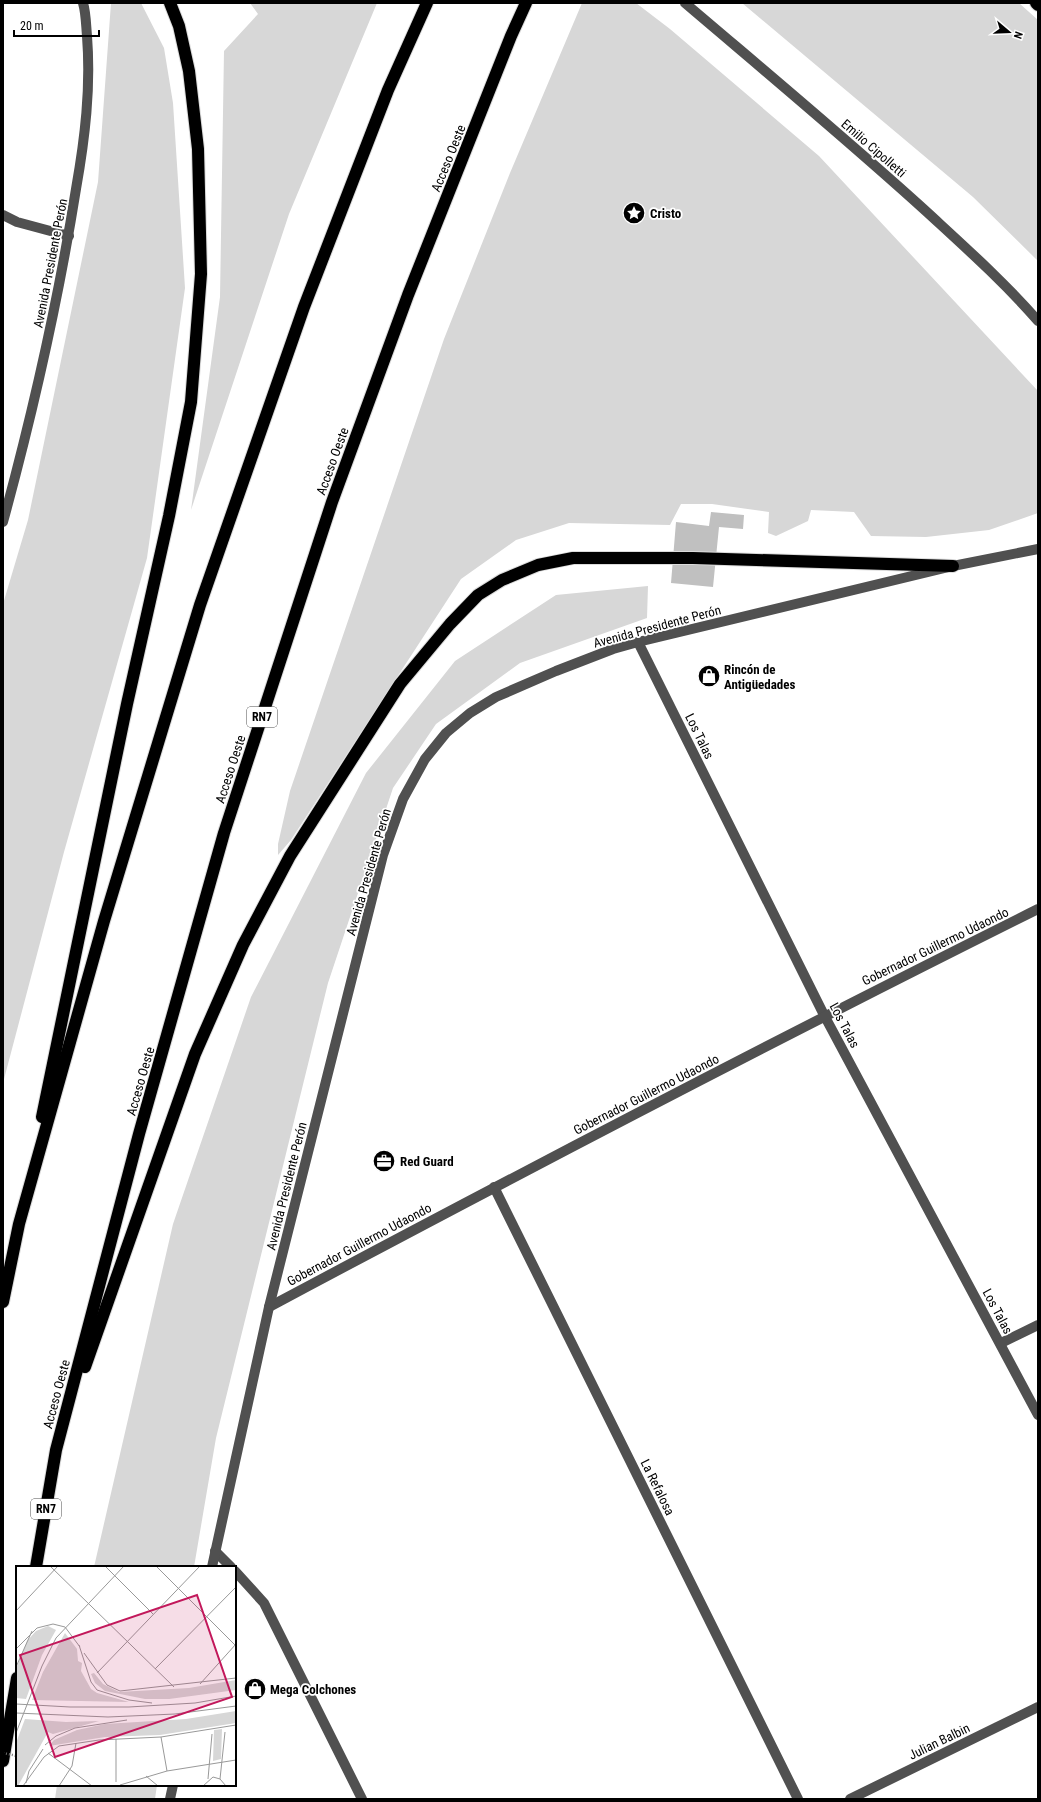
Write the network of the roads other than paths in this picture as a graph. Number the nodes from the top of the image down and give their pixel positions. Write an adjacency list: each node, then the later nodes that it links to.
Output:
1 (83, 3): 7 (street, Avenida Presidente Perón)
2 (170, 3): 16 (highway)
3 (427, 3): 16 (highway)
4 (526, 3): 22 (highway, Acceso Oeste / RN7)
5 (685, 3): 8 (street, Emilio Cipolletti)
6 (3, 215): 7 (street)
7 (68, 236): 9 (street, Avenida Presidente Perón)
8 (1038, 321)
9 (3, 522)
10 (1038, 549): 11 (street, Avenida Presidente Perón)
11 (953, 566): 12 (street, Avenida Presidente Perón); 22 (highway)
12 (638, 642): 14 (street, Los Talas); 18 (street, Avenida Presidente Perón)
13 (1038, 909): 14 (street, Gobernador Guillermo Udaondo)
14 (824, 1015): 15 (street, Gobernador Guillermo Udaondo); 20 (street, Los Talas)
15 (494, 1187): 18 (street, Gobernador Guillermo Udaondo); 34 (street, La Refalosa)
16 (19, 1224): 17 (highway)
17 (3, 1302)
18 (269, 1307): 23 (street, Avenida Presidente Perón)
19 (1038, 1325): 20 (street)
20 (1001, 1343): 21 (street, Los Talas)
21 (1038, 1415)
22 (56, 1450): 24 (highway, Acceso Oeste / RN7)
23 (215, 1551): 25 (street, Avenida Presidente Perón); 26 (street)
24 (36, 1566)
25 (212, 1566)
26 (230, 1566)
27 (236, 1572): 33 (street)
28 (16, 1684): 30 (highway)
29 (1038, 1707): 35 (street, Julian Balbin)
30 (3, 1761)
31 (173, 1786): 32 (street)
32 (170, 1799)
33 (362, 1799)
34 (798, 1799)
35 (850, 1799)

